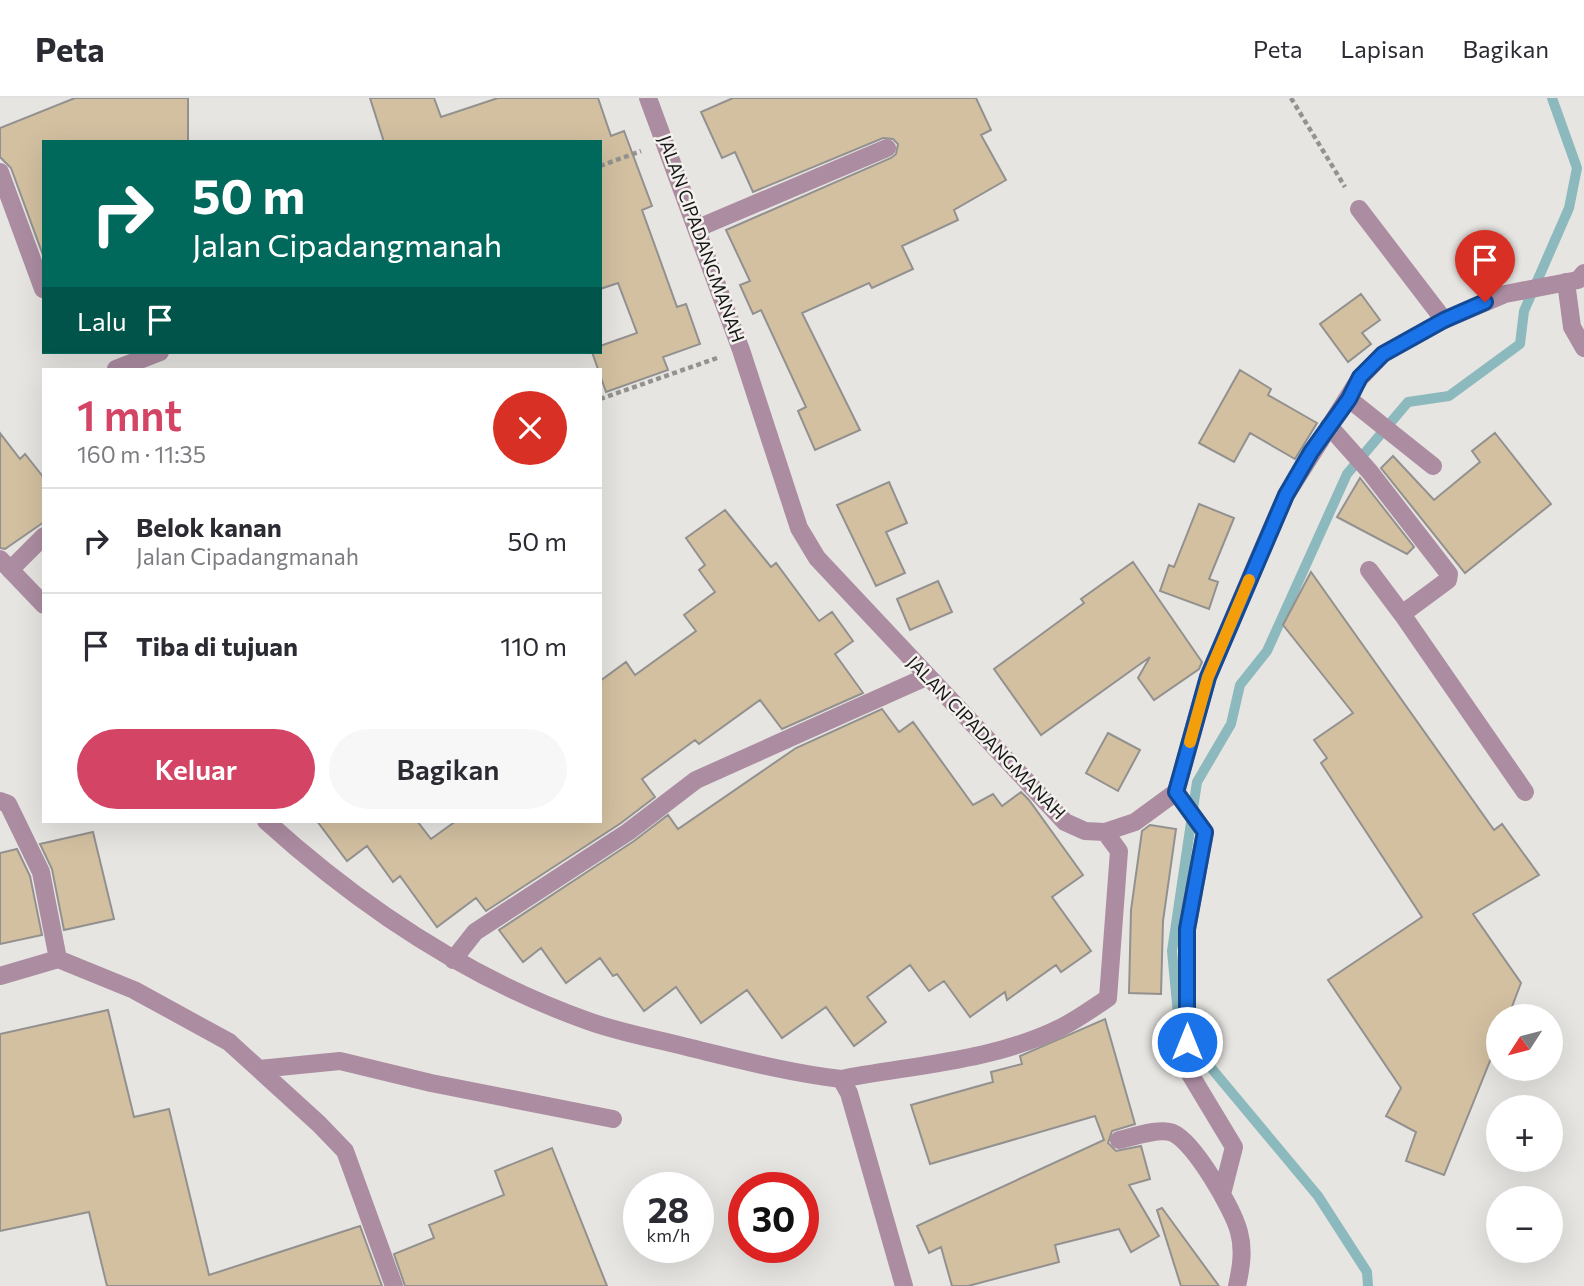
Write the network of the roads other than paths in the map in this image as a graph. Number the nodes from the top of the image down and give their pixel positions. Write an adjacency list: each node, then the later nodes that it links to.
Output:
1 (649, 98): 5 (street, JALAN CIPADANGMANAH)
2 (887, 148): 5 (street)
3 (0, 172): 8 (street)
4 (1359, 209): 9 (street)
5 (698, 228): 21 (street, JALAN CIPADANGMANAH)
6 (1584, 273): 7 (street)
7 (1566, 282): 9 (street); 10 (street)
8 (42, 286)
9 (1444, 320): 13 (street)
10 (1584, 348)
11 (155, 354): 12 (street)
12 (120, 368)
13 (1349, 399): 14 (street); 15 (street)
14 (1335, 433): 20 (street); 23 (street)
15 (1433, 466)
16 (42, 537): 17 (street)
17 (5, 565): 19 (street)
18 (1369, 570): 20 (street)
19 (42, 603)
20 (1402, 614): 22 (street)
21 (926, 677): 26 (street, JALAN CIPADANGMANAH); 28 (street)
22 (1525, 792)
23 (1177, 793): 26 (street); 34 (street)
24 (0, 801): 27 (street)
25 (268, 823): 28 (street)
26 (1105, 832): 31 (street)
27 (58, 959): 29 (street); 30 (street)
28 (453, 960): 31 (street)
29 (0, 976)
30 (259, 1069): 32 (street); 35 (street)
31 (841, 1079): 36 (street)
32 (613, 1119)
33 (1119, 1140): 34 (street)
34 (1222, 1194): 37 (street)
35 (394, 1286)
36 (904, 1286)
37 (1237, 1286)

